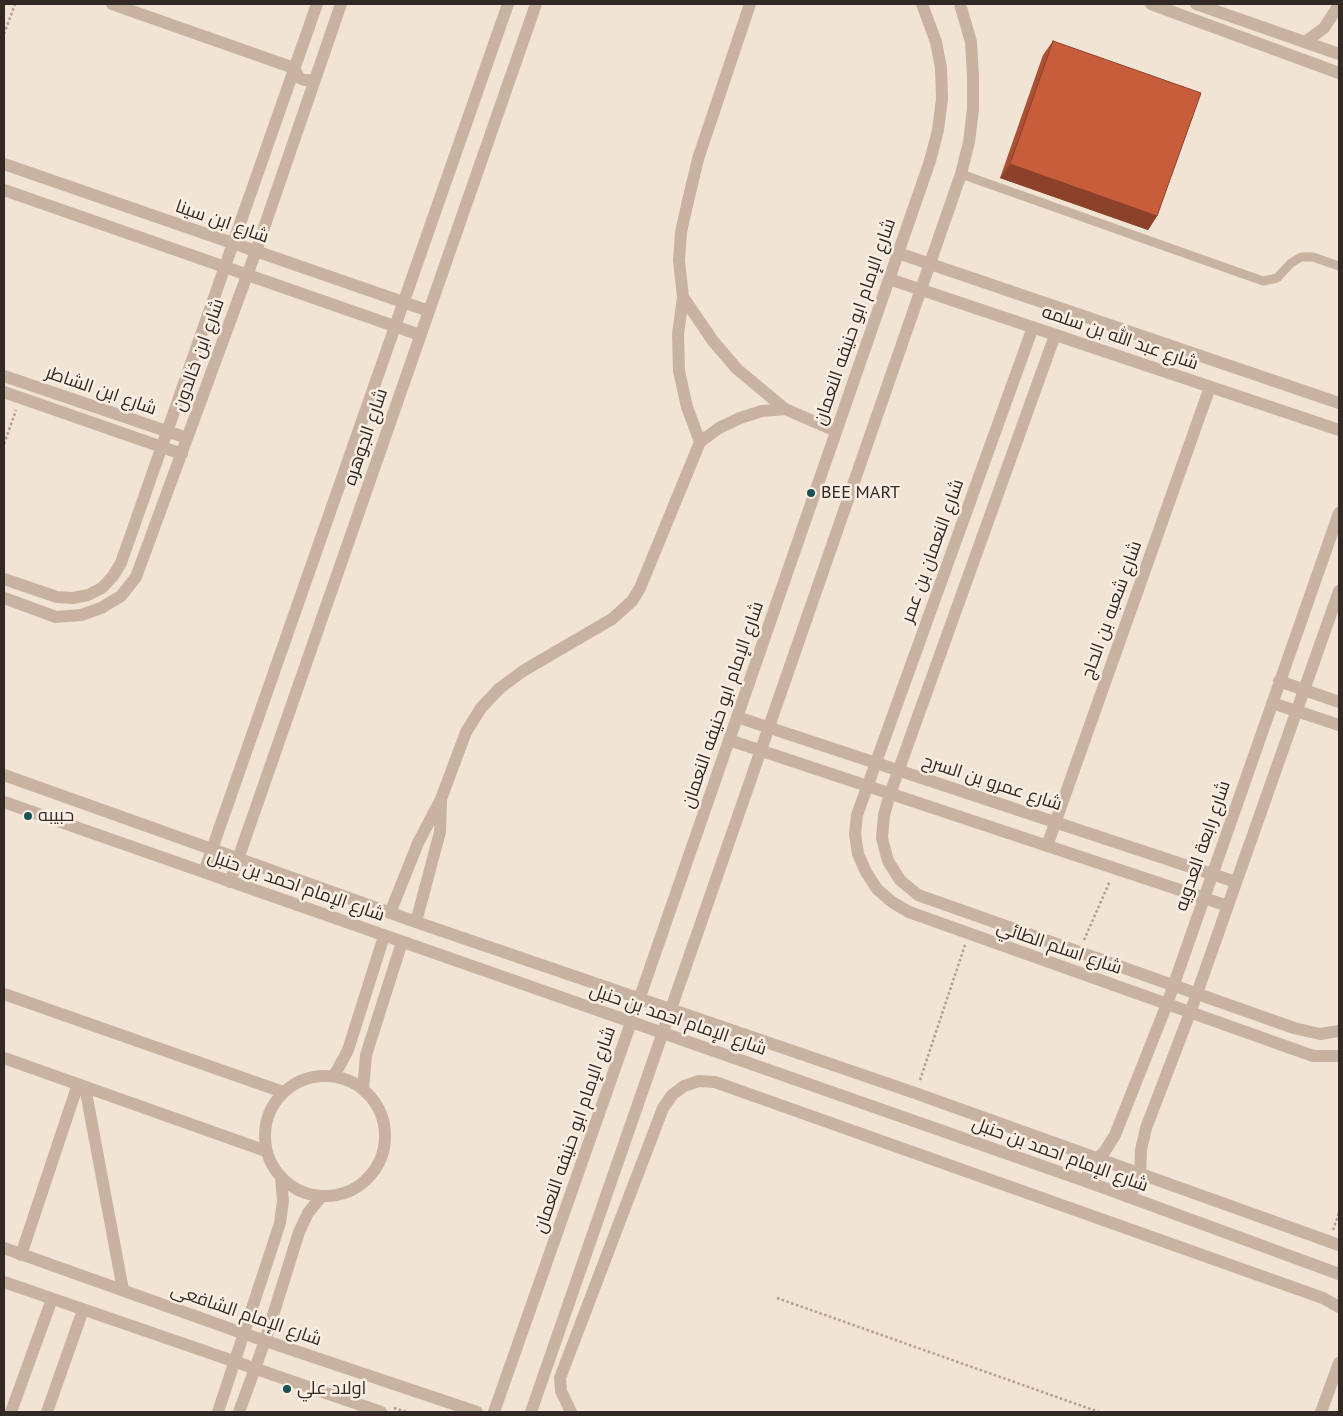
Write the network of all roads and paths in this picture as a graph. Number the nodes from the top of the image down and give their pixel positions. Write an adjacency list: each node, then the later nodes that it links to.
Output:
1 (15, 4): 13 (path)
2 (112, 4): 16 (street)
3 (317, 4): 16 (street, شارع ابن خالدون)
4 (341, 4): 18 (street, شارع ابن خالدون)
5 (508, 4): 32 (street, شارع الجوهره)
6 (536, 4): 33 (street, شارع الجوهره)
7 (750, 4): 31 (street)
8 (922, 4): 24 (street, شارع الإمام ابو حنيفه النعمان)
9 (960, 4): 20 (street)
10 (1151, 4): 17 (street)
11 (1196, 4): 14 (street)
12 (1339, 6): 14 (street)
13 (4, 34)
14 (1305, 42): 15 (street)
15 (1339, 54)
16 (294, 68): 18 (street); 18 (street); 22 (street, شارع ابن خالدون)
17 (1339, 72)
18 (317, 74): 23 (street, شارع ابن خالدون)
19 (4, 164): 22 (street, شارع ابن سينا)
20 (961, 174): 25 (street); 27 (lane)
21 (4, 190): 26 (street)
22 (231, 244): 23 (street, شارع ابن سينا); 26 (street, شارع ابن خالدون)
23 (256, 251): 28 (street, شارع ابن خالدون); 32 (street, شارع ابن سينا)
24 (898, 253): 25 (street, شارع عبد الله بن سلمه); 29 (street, شارع الإمام ابو حنيفه النعمان)
25 (930, 264): 30 (street); 42 (street, شارع عبد الله بن سلمه)
26 (223, 266): 28 (street); 45 (street, شارع ابن خالدون)
27 (1339, 266)
28 (247, 275): 34 (street); 47 (street, شارع ابن خالدون)
29 (889, 279): 30 (street, شارع عبد الله بن سلمه); 46 (street, شارع الإمام ابو حنيفه النعمان)
30 (921, 290): 35 (street, شارع عبد الله بن سلمه); 63 (street)
31 (683, 297): 43 (street); 48 (street)
32 (404, 302): 33 (street, شارع ابن سينا); 34 (street, شارع الجوهره)
33 (429, 311): 36 (street, شارع الجوهره)
34 (396, 326): 36 (street); 75 (street, شارع الجوهره)
35 (1033, 327): 37 (street, شارع عبد الله بن سلمه); 66 (street, شارع النعمان بن عمر)
36 (420, 335): 76 (street, شارع الجوهره)
37 (1055, 335): 40 (street, شارع عبد الله بن سلمه); 67 (street)
38 (4, 376): 39 (street, شارع ابن الشاطر)
39 (19, 381): 41 (street); 45 (street, شارع ابن الشاطر)
40 (1210, 387): 44 (street, شارع عبد الله بن سلمه); 73 (street, شارع شعبه بن الحاج)
41 (12, 395): 49 (path); 50 (street, شارع ابن الشاطر)
42 (1339, 403)
43 (786, 408): 46 (street); 48 (street)
44 (1339, 430)
45 (166, 431): 47 (street, شارع ابن الشاطر); 50 (street, شارع ابن خالدون)
46 (836, 431): 61 (street, شارع الإمام ابو حنيفه النعمان)
47 (187, 438): 51 (street, شارع ابن خالدون)
48 (700, 442): 71 (street)
49 (4, 444)
50 (161, 446): 51 (street, شارع ابن الشاطر); 53 (street, شارع ابن خالدون)
51 (182, 454): 55 (street, شارع ابن خالدون)
52 (1339, 513): 56 (street, شارع رابعة العدويه)
53 (4, 579)
54 (1339, 590): 57 (street)
55 (4, 598)
56 (1280, 681): 57 (street); 59 (street, شارع رابعة العدويه)
57 (1304, 690): 58 (street); 60 (street)
58 (1339, 702)
59 (1272, 703): 60 (street); 79 (street, شارع رابعة العدويه)
60 (1297, 711): 62 (street); 81 (street)
61 (737, 717): 63 (street, شارع عمرو بن السرح); 64 (street, شارع الإمام ابو حنيفه النعمان)
62 (1339, 725)
63 (768, 727): 65 (street); 66 (street, شارع عمرو بن السرح)
64 (729, 740): 65 (street); 93 (street, شارع الإمام ابو حنيفه النعمان)
65 (760, 751): 69 (street); 95 (street)
66 (875, 763): 67 (street, شارع عمرو بن السرح); 69 (street, شارع النعمان بن عمر)
67 (899, 771): 70 (street); 73 (street, شارع عمرو بن السرح)
68 (4, 775): 75 (street, شارع الإمام احمد بن حنبل)
69 (866, 786): 70 (street); 86 (street, شارع اسلم الطائي)
70 (890, 794): 74 (street); 89 (street, شارع اسلم الطائي)
71 (441, 799): 84 (street); 85 (street)
72 (4, 802): 78 (street, شارع الإمام احمد بن حنبل)
73 (1055, 822): 74 (street, شارع شعبه بن الحاج); 79 (street, شارع عمرو بن السرح)
74 (1047, 846): 77 (street)
75 (212, 849): 76 (street, شارع الإمام احمد بن حنبل); 78 (street, شارع الجوهره)
76 (238, 859): 80 (street, شارع الجوهره); 84 (street, شارع الإمام احمد بن حنبل)
77 (1117, 869): 82 (street); 89 (path)
78 (204, 872): 80 (street, شارع الإمام احمد بن حنبل)
79 (1212, 874): 81 (street, شارع عمرو بن السرح); 82 (street, شارع رابعة العدويه)
80 (230, 882): 87 (street, شارع الإمام احمد بن حنبل)
81 (1236, 882): 83 (street)
82 (1204, 898): 83 (street); 90 (street, شارع رابعة العدويه)
83 (1228, 906): 91 (street)
84 (390, 912): 85 (street, شارع الإمام احمد بن حنبل)
85 (416, 922): 93 (street, شارع الإمام احمد بن حنبل)
86 (969, 935): 94 (street, شارع اسلم الطائي); 106 (path)
87 (384, 936): 88 (street, شارع الإمام احمد بن حنبل); 102 (street)
88 (402, 942): 97 (street, شارع الإمام احمد بن حنبل); 104 (street)
89 (1080, 952): 90 (street, شارع اسلم الطائي)
90 (1174, 984): 91 (street, شارع اسلم الطائي); 94 (street, شارع رابعة العدويه)
91 (1197, 993): 96 (street); 98 (street, شارع اسلم الطائي)
92 (4, 994): 105 (street)
93 (640, 998): 95 (street, شارع الإمام احمد بن حنبل); 97 (street, شارع الإمام ابو حنيفه النعمان)
94 (1167, 1004): 96 (street, شارع اسلم الطائي); 108 (street, شارع رابعة العدويه)
95 (671, 1008): 99 (street); 106 (street, شارع الإمام احمد بن حنبل)
96 (1190, 1013): 100 (street, شارع اسلم الطائي); 109 (street)
97 (631, 1023): 99 (street, شارع الإمام احمد بن حنبل); 135 (street, شارع الإمام ابو حنيفه النعمان)
98 (1339, 1031)
99 (662, 1034): 111 (street, شارع الإمام احمد بن حنبل); 136 (street)
100 (1339, 1056)
101 (4, 1058): 103 (street)
102 (334, 1076): 104 (street); 105 (street)
103 (81, 1086): 107 (street); 116 (street); 119 (street)
104 (363, 1089): 112 (street)
105 (283, 1092): 107 (street)
106 (915, 1093): 108 (street, شارع الإمام احمد بن حنبل)
107 (266, 1151): 110 (street)
108 (1098, 1158): 109 (street, شارع الإمام احمد بن حنبل); 111 (street, شارع رابعة العدويه)
109 (1141, 1174): 113 (street); 114 (street, شارع الإمام احمد بن حنبل)
110 (281, 1178): 112 (street); 124 (street)
111 (1088, 1182): 113 (street, شارع الإمام احمد بن حنبل)
112 (321, 1196): 125 (street)
113 (1128, 1197): 117 (street, شارع الإمام احمد بن حنبل)
114 (1339, 1245)
115 (4, 1248): 116 (street, شارع الإمام الشافعى)
116 (21, 1254): 119 (street, شارع الإمام الشافعى)
117 (1339, 1274)
118 (4, 1282): 121 (street)
119 (123, 1290): 124 (street, شارع الإمام الشافعى)
120 (777, 1298): 138 (path)
121 (52, 1299): 123 (street); 129 (street)
122 (1339, 1307): 137 (street)
123 (83, 1310): 126 (street); 130 (street)
124 (245, 1334): 125 (street, شارع الإمام الشافعى); 126 (street)
125 (265, 1341): 128 (street); 134 (street, شارع الإمام الشافعى)
126 (236, 1363): 128 (street); 131 (street)
127 (1339, 1363): 139 (street)
128 (255, 1370): 132 (street); 133 (street)
129 (12, 1412)
130 (47, 1412)
131 (218, 1412)
132 (239, 1412)
133 (381, 1412)
134 (476, 1412)
135 (494, 1412)
136 (531, 1412)
137 (571, 1412)
138 (1099, 1412)
139 (1322, 1412)

